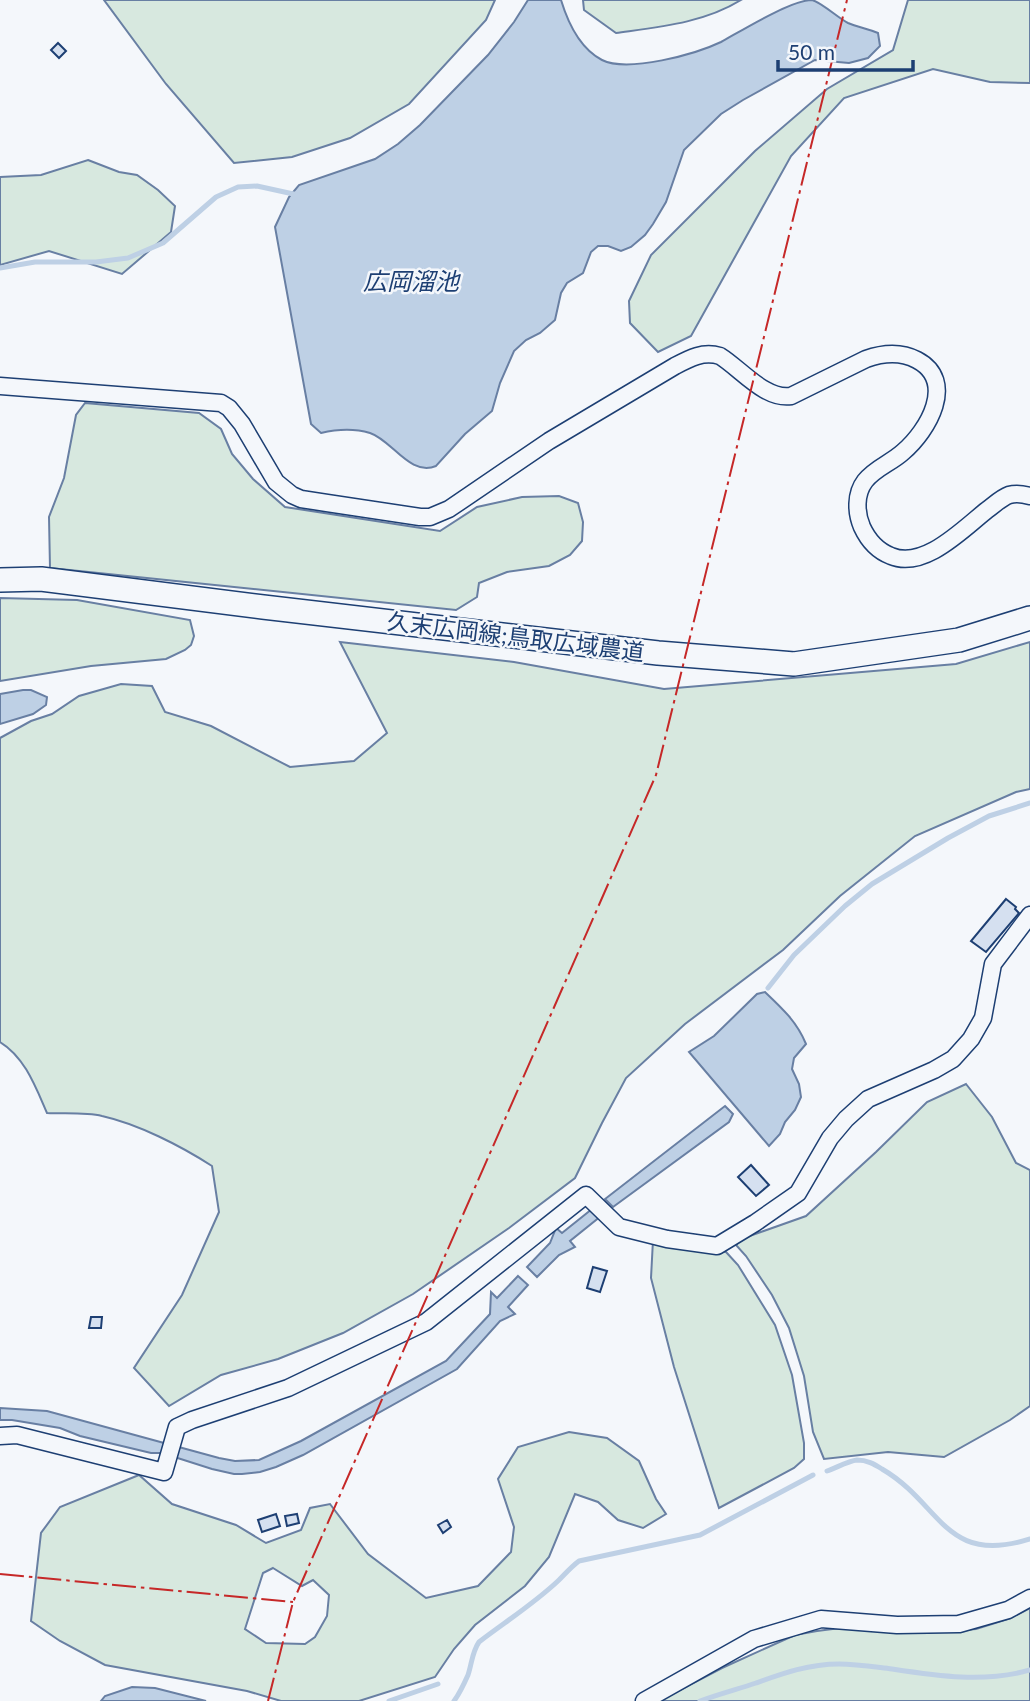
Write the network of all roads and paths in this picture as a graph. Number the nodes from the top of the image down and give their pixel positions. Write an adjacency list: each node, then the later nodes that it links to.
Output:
1 (0, 386): 2 (street)
2 (1030, 496)
3 (0, 580): 4 (street, 久末広岡線;鳥取広域農道)
4 (1030, 618)
5 (1030, 915): 6 (street)
6 (0, 1436)
7 (1030, 1598): 8 (street)
8 (644, 1701)

